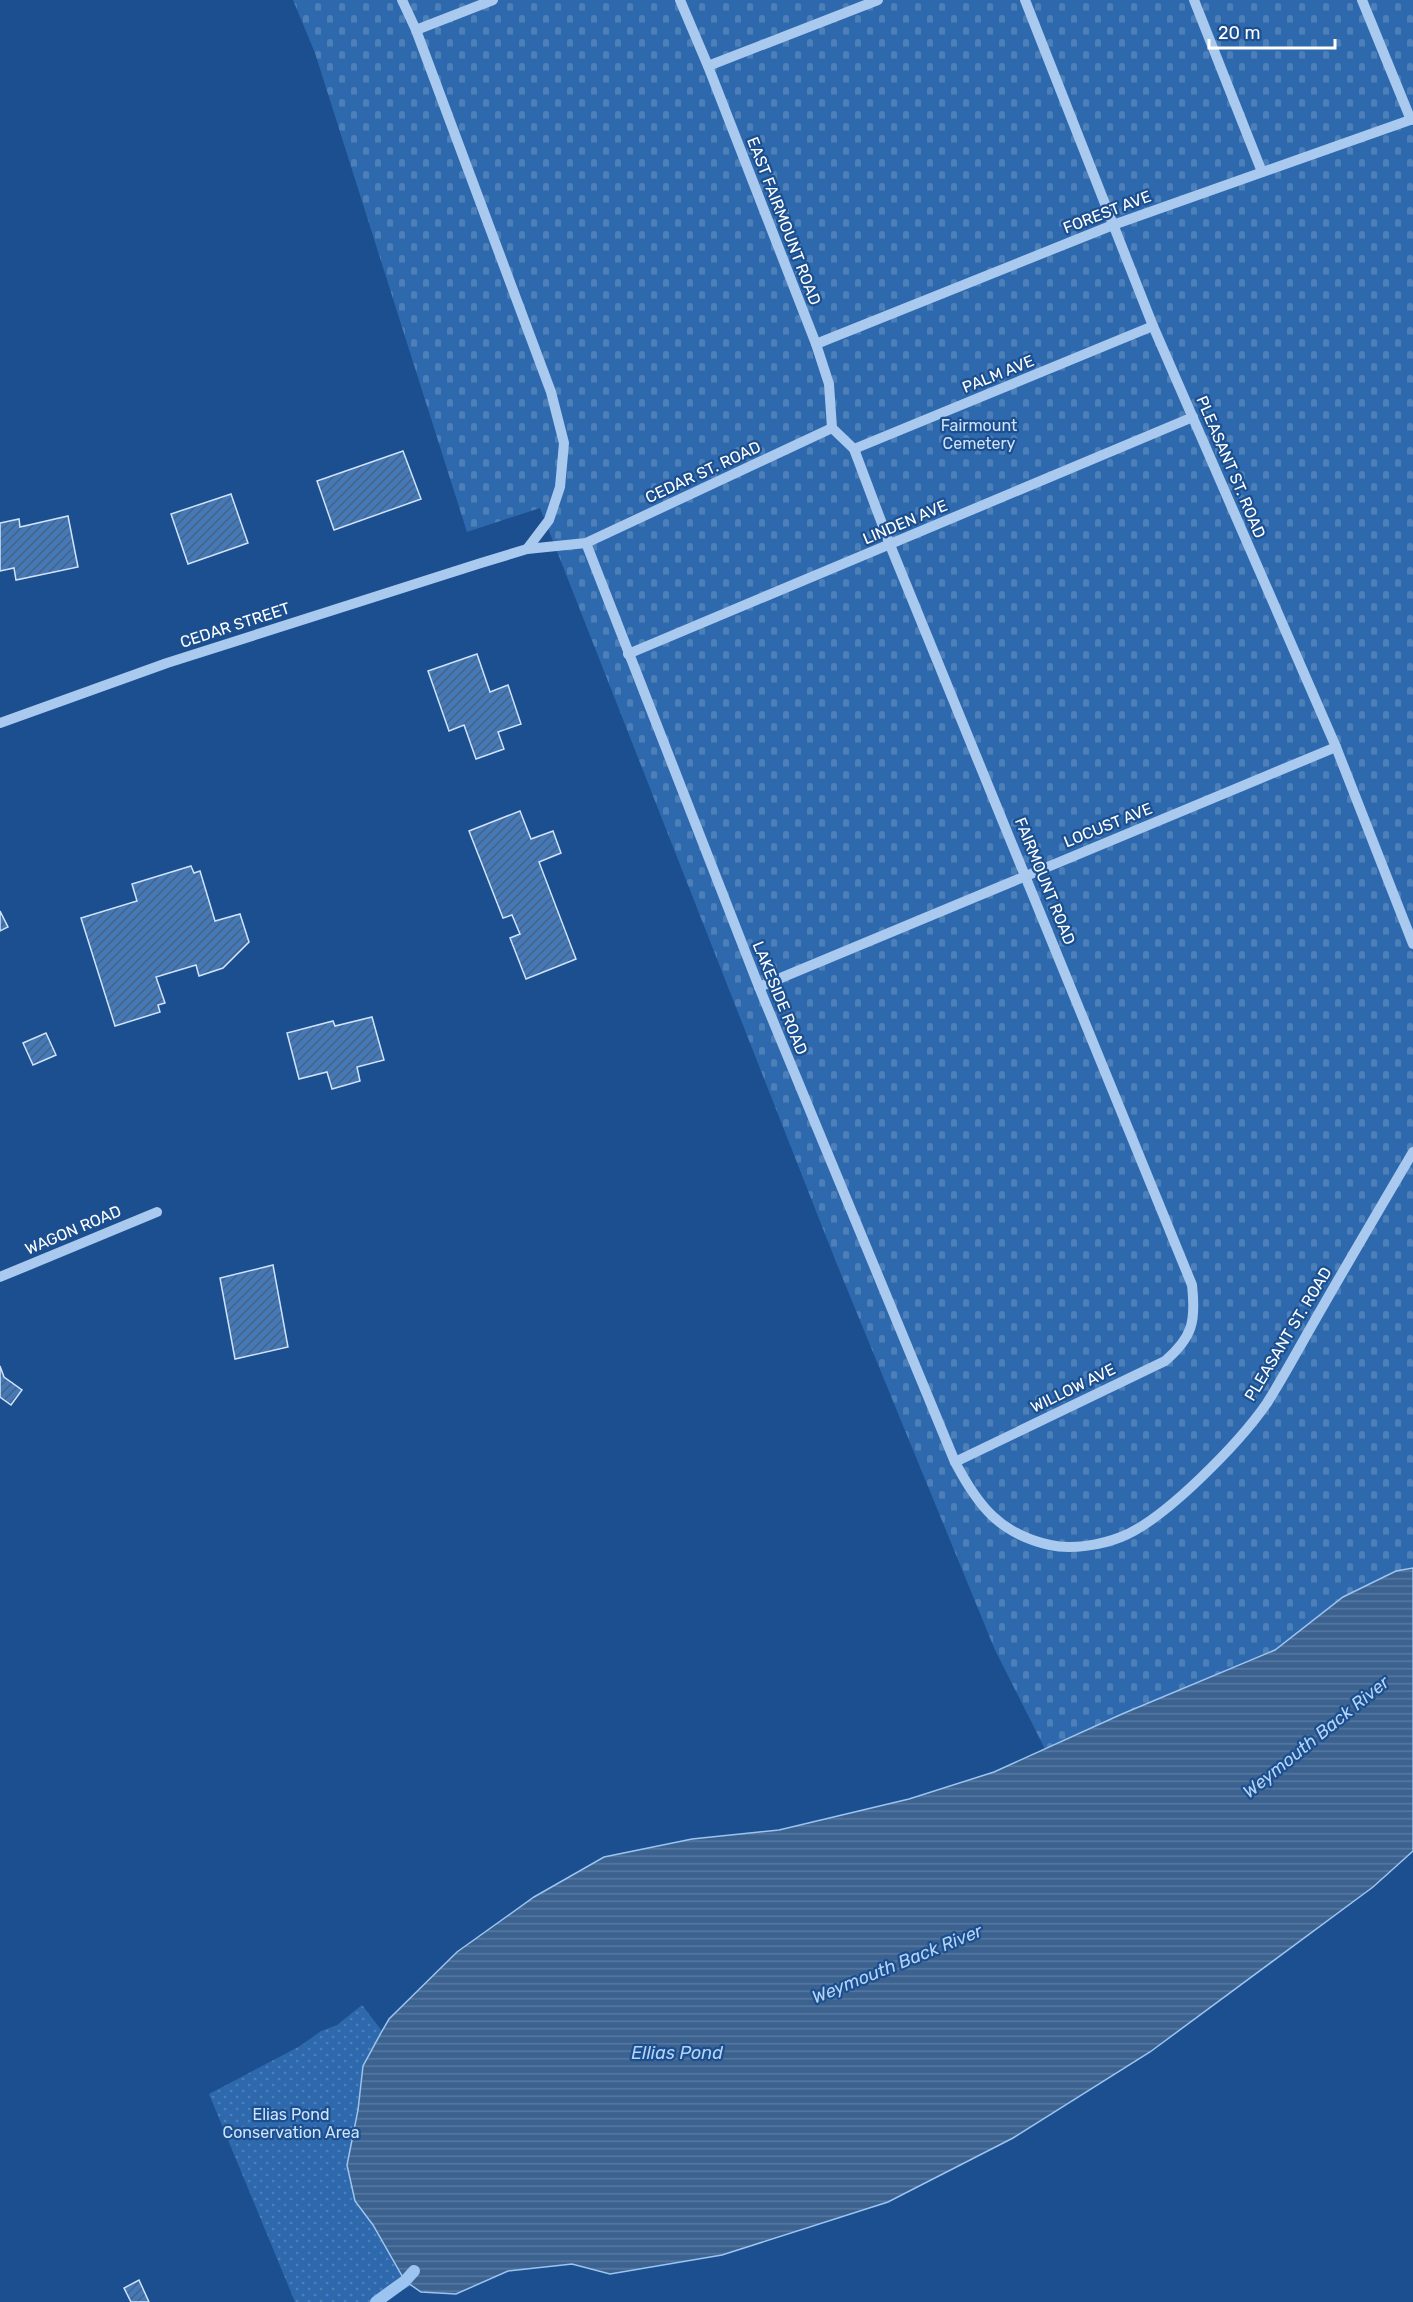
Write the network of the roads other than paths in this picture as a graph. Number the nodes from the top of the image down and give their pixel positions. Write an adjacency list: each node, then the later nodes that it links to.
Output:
1 (402, 0): 8 (street)
2 (493, 0): 8 (street)
3 (680, 0): 9 (street, EAST FAIRMOUNT ROAD)
4 (878, 0): 9 (street)
5 (1025, 0): 12 (street, PLEASANT ST. ROAD)
6 (1194, 0): 11 (street)
7 (1362, 0): 10 (street)
8 (416, 30): 20 (street)
9 (708, 66): 14 (street, EAST FAIRMOUNT ROAD)
10 (1412, 119): 11 (street, FOREST AVE)
11 (1262, 172): 12 (street, FOREST AVE)
12 (1113, 225): 13 (street, PLEASANT ST. ROAD); 14 (street, FOREST AVE)
13 (1153, 326): 15 (street, PLEASANT ST. ROAD); 17 (street, PALM AVE)
14 (816, 344): 16 (street, EAST FAIRMOUNT ROAD)
15 (1193, 417): 19 (street, LINDEN AVE); 23 (street, PLEASANT ST. ROAD)
16 (832, 428): 17 (street); 18 (street, CEDAR ST. ROAD)
17 (854, 449): 19 (street, FAIRMOUNT ROAD)
18 (586, 543): 20 (street, CEDAR ST. ROAD); 21 (street, LAKESIDE ROAD)
19 (890, 545): 21 (street, LINDEN AVE); 24 (street, FAIRMOUNT ROAD)
20 (527, 549): 22 (street, CEDAR STREET)
21 (628, 654): 26 (street, LAKESIDE ROAD)
22 (0, 723)
23 (1335, 747): 24 (street, LOCUST AVE); 25 (street, PLEASANT ST. ROAD)
24 (1026, 874): 26 (street, LOCUST AVE); 30 (street, FAIRMOUNT ROAD)
25 (1413, 944)
26 (759, 987): 31 (street, LAKESIDE ROAD)
27 (1413, 1152): 31 (street, PLEASANT ST. ROAD)
28 (157, 1212): 29 (street, WAGON ROAD)
29 (0, 1277)
30 (1192, 1327): 31 (street, WILLOW AVE)
31 (956, 1462)

